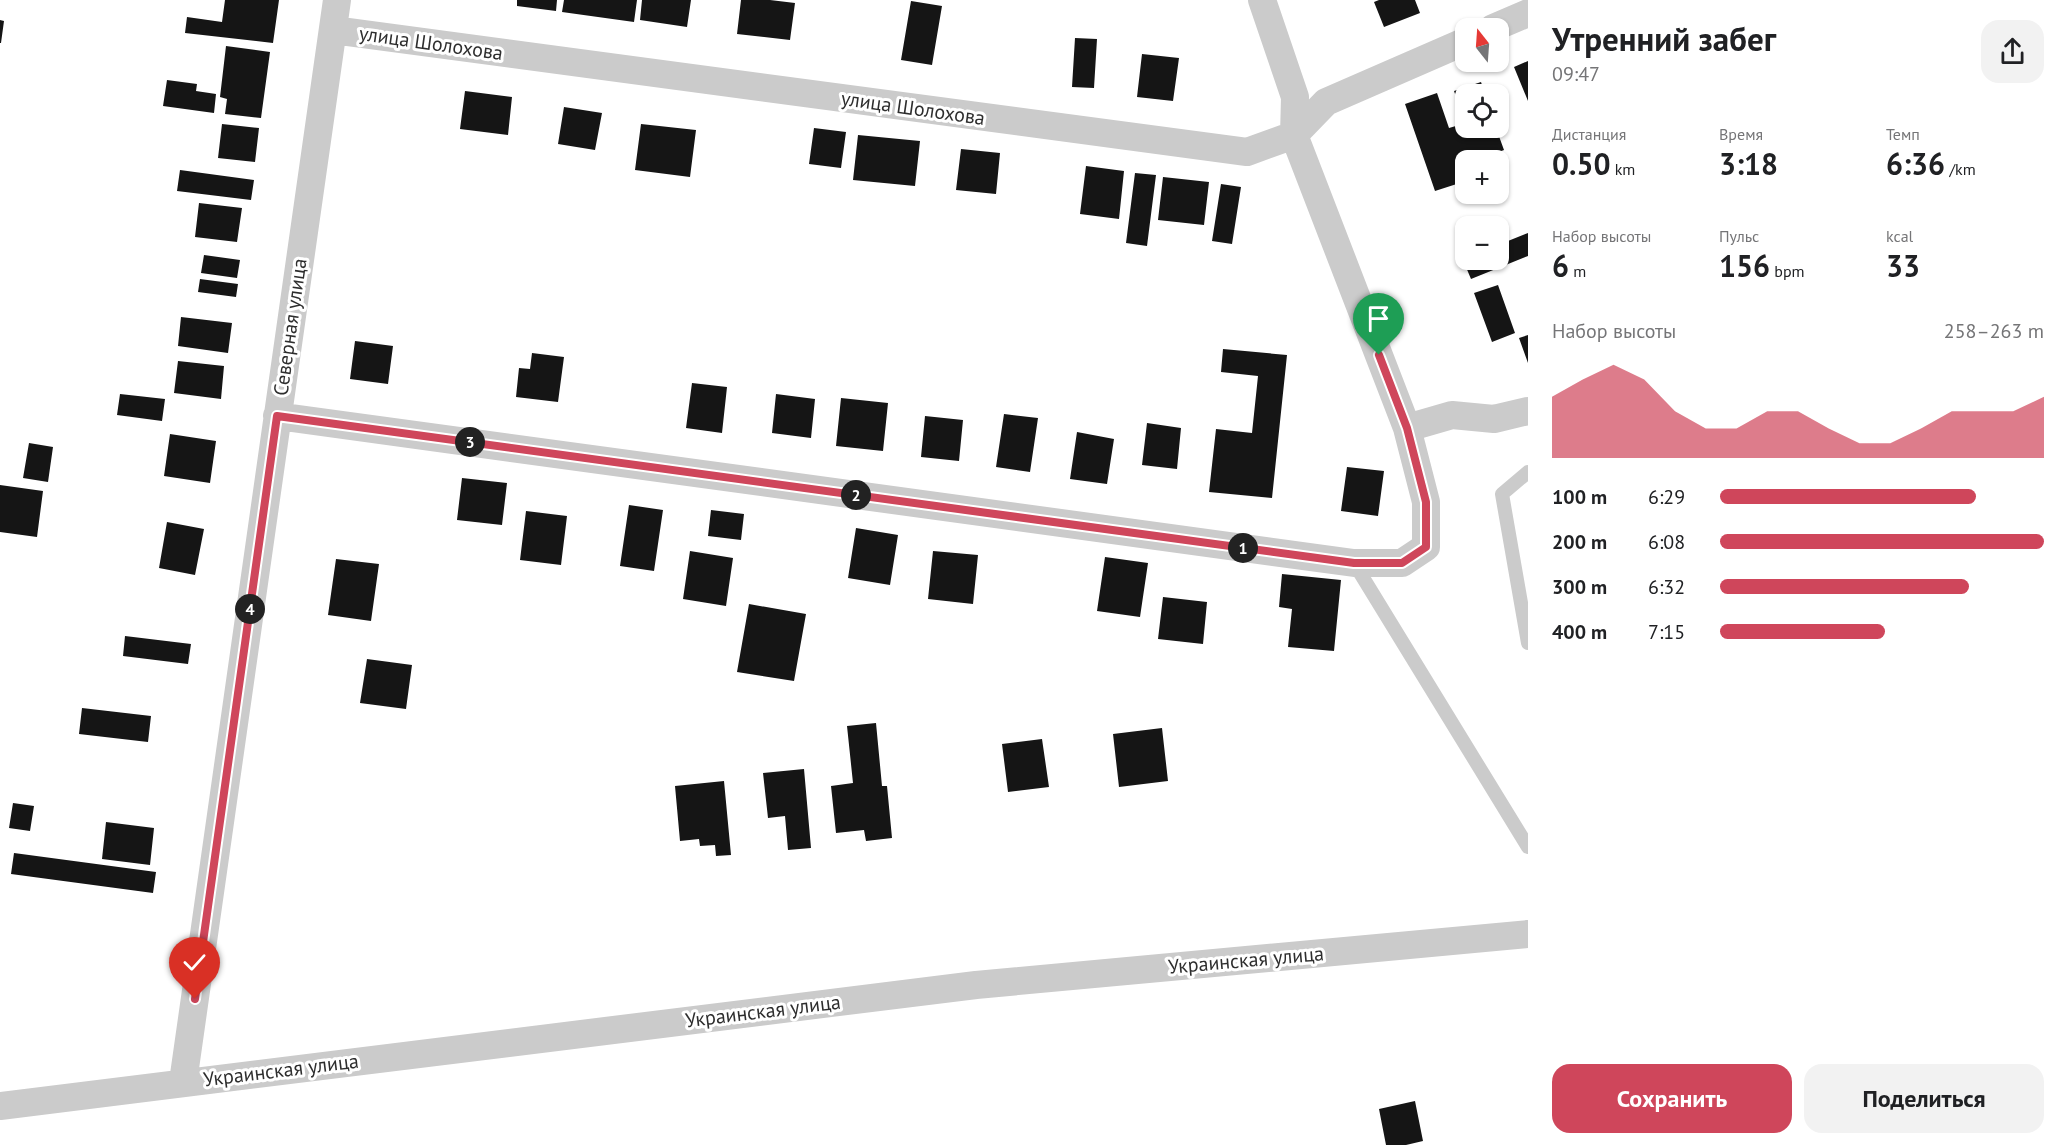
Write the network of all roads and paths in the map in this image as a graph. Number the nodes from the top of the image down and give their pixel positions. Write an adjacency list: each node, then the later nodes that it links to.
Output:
1 (337, 0): 5 (street, Северная улица)
2 (1262, 0): 7 (street)
3 (1528, 13): 4 (street)
4 (1509, 21)
5 (333, 30): 7 (street, улица Шолохова); 9 (street, Северная улица)
6 (1455, 46): 7 (street, улица Шолохова)
7 (1294, 135): 10 (street)
8 (1528, 411): 10 (street)
9 (277, 416): 12 (street); 17 (street, Северная улица)
10 (1407, 428): 12 (street)
11 (1528, 472): 13 (lane)
12 (1354, 563): 15 (lane)
13 (1524, 592): 14 (lane)
14 (1528, 642)
15 (1528, 847)
16 (1528, 934): 17 (street, Украинская улица)
17 (183, 1082): 18 (street, Украинская улица)
18 (0, 1106)

